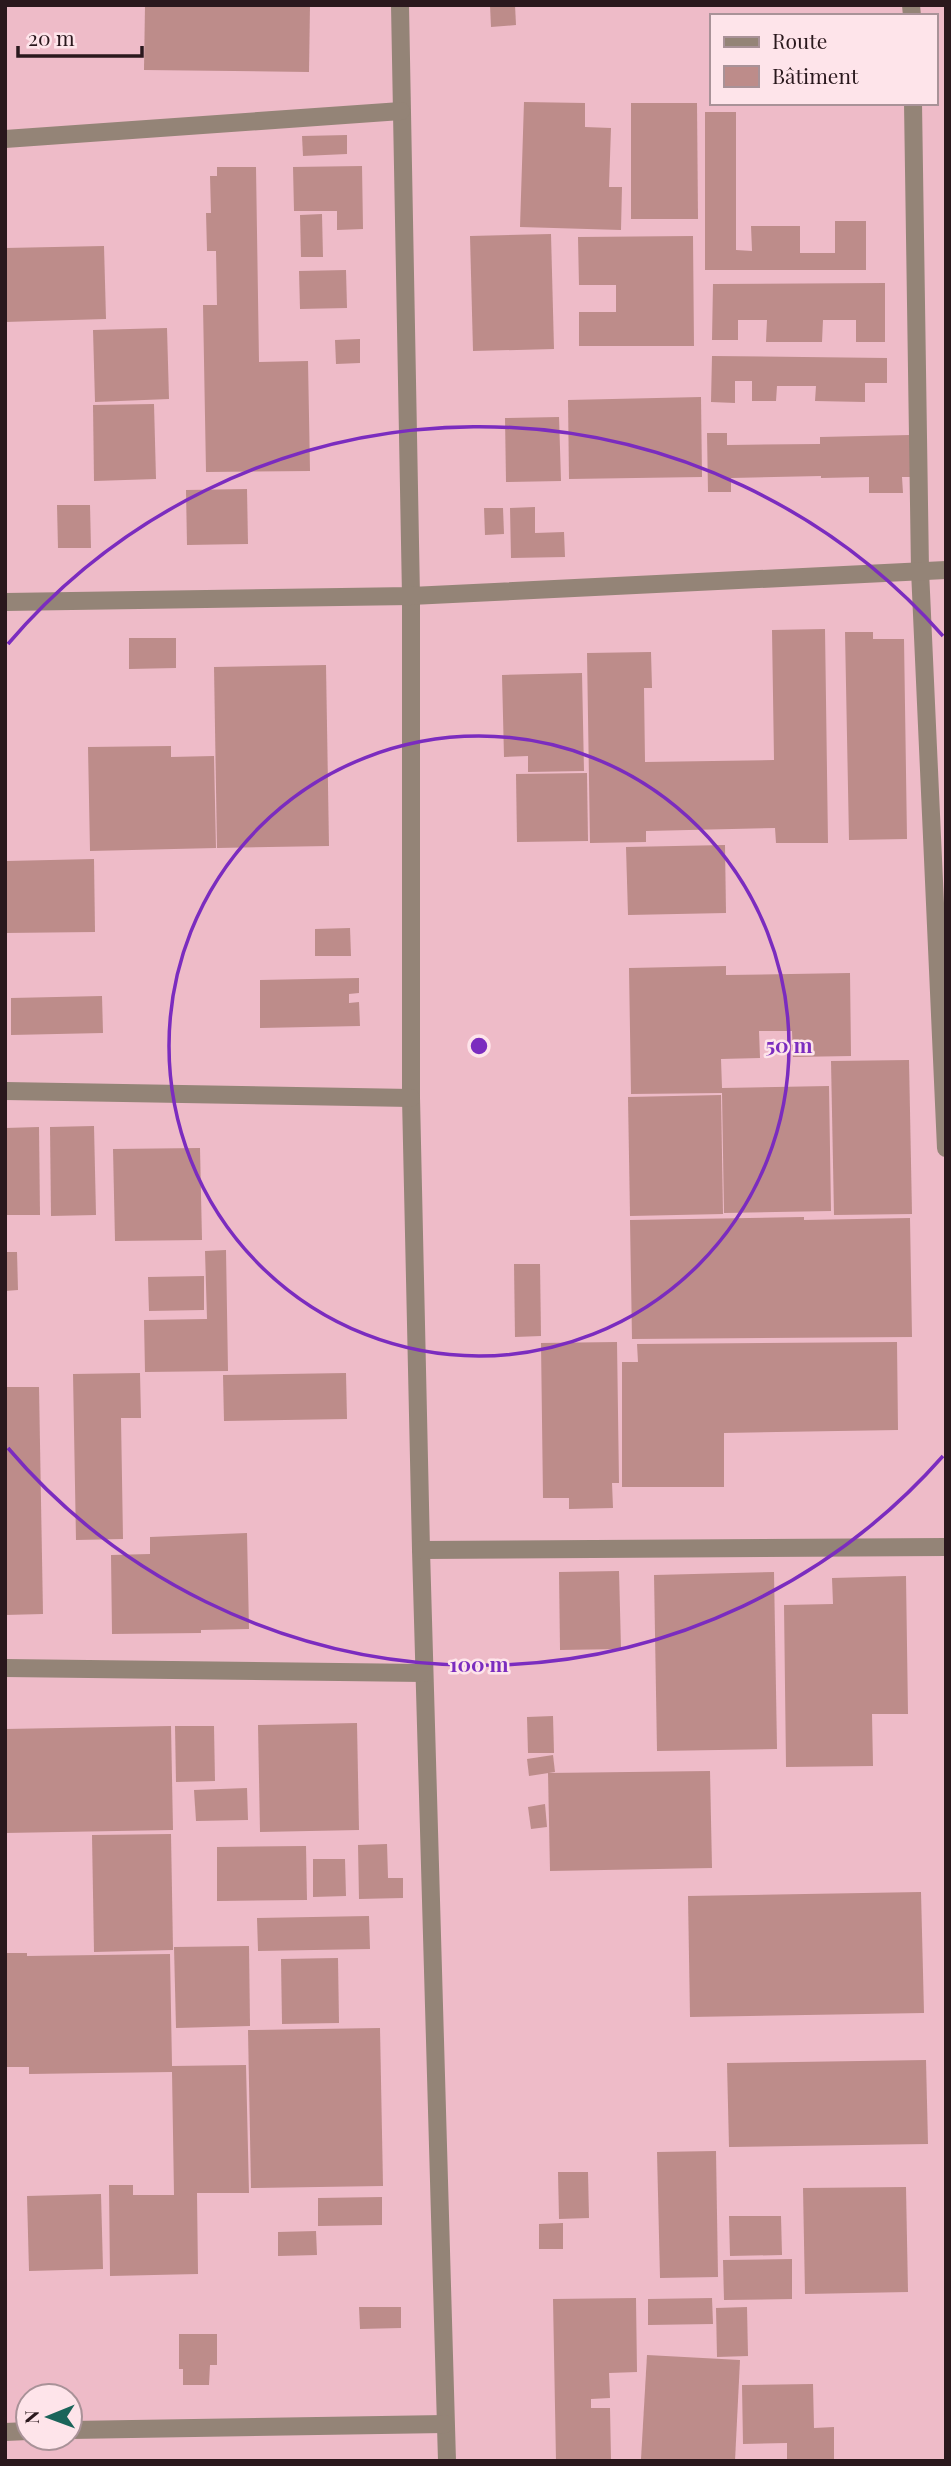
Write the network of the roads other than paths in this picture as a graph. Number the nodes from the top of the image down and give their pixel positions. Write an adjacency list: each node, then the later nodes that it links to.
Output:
1 (400, 5): 3 (street)
2 (913, 105): 5 (street)
3 (401, 111): 4 (street); 7 (street)
4 (5, 139)
5 (920, 570): 6 (street); 7 (street); 11 (street)
6 (946, 570)
7 (411, 596): 8 (street); 10 (street)
8 (5, 602)
9 (5, 1091): 10 (street)
10 (411, 1098): 13 (street)
11 (946, 1148)
12 (946, 1546): 13 (street)
13 (421, 1550): 15 (street)
14 (5, 1668): 15 (street)
15 (424, 1673): 16 (street)
16 (445, 2424): 17 (street); 18 (street)
17 (84, 2430)
18 (447, 2461)

